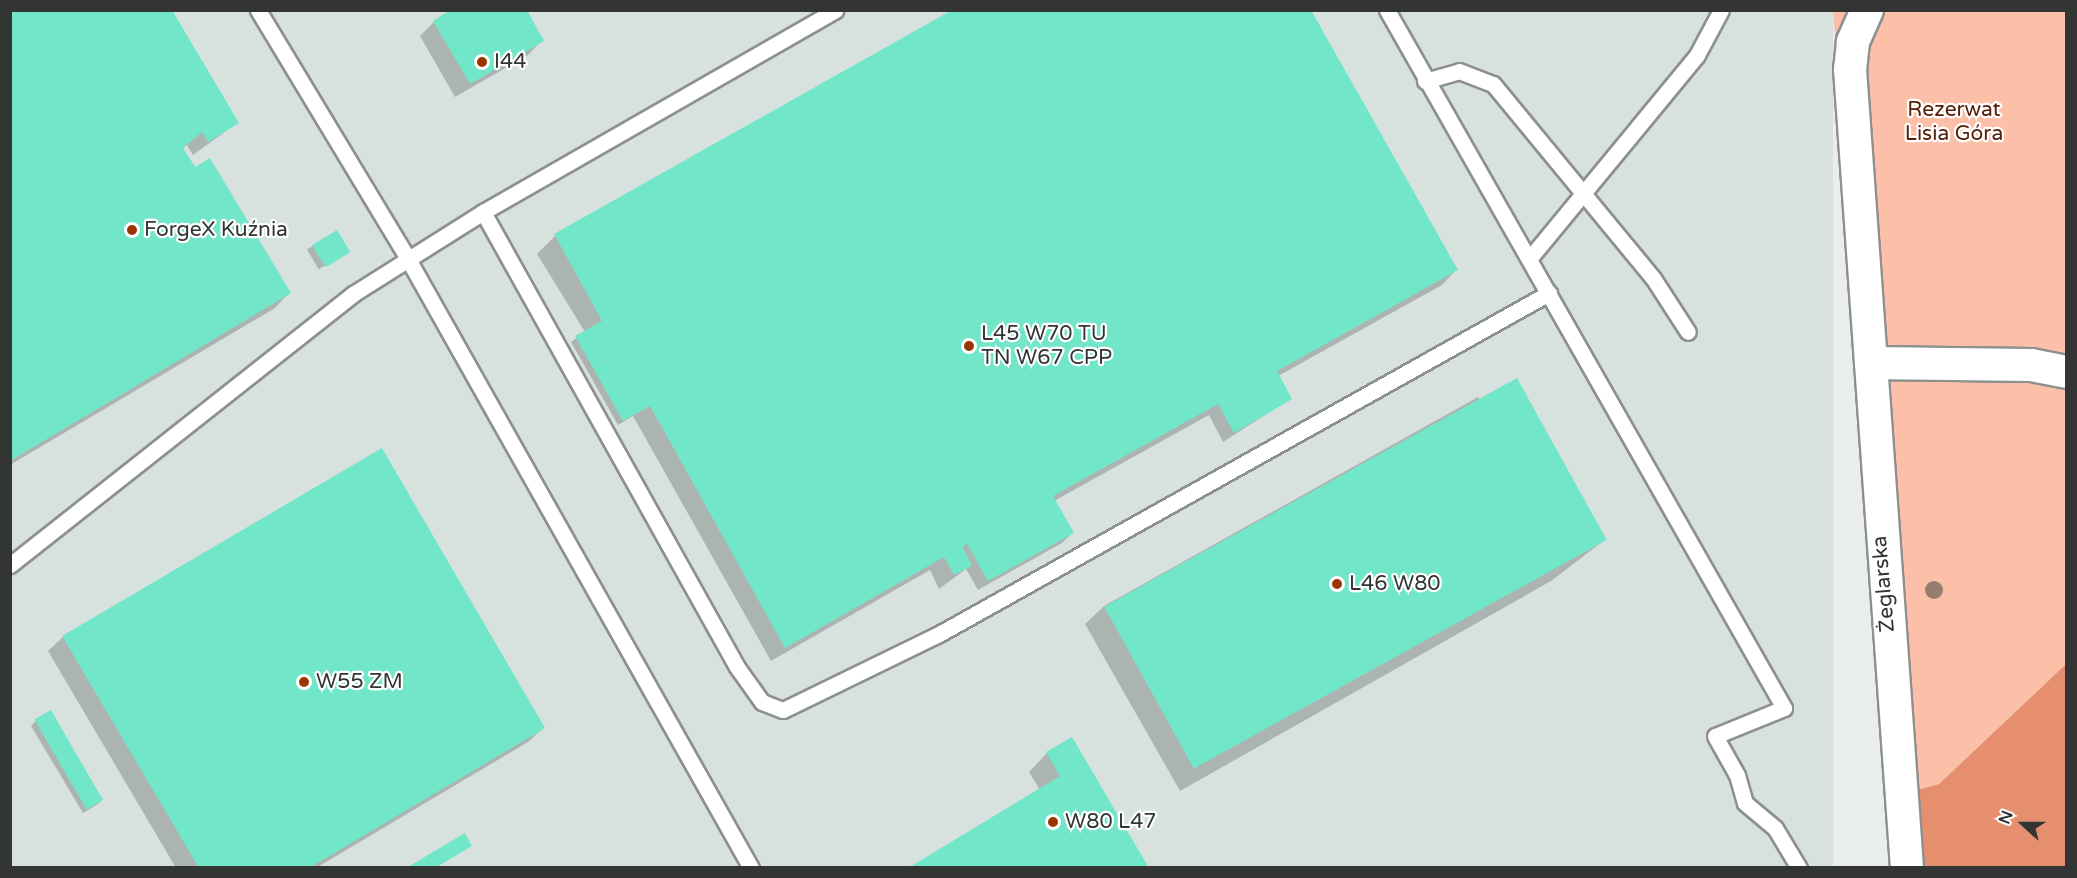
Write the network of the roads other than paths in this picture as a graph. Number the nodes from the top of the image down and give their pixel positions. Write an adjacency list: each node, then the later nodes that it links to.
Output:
1 (258, 10): 9 (lane)
2 (835, 10): 8 (lane)
3 (1387, 10): 6 (lane)
4 (1721, 10): 7 (lane)
5 (1867, 10): 13 (street, Żeglarska)
6 (1425, 81): 7 (lane); 10 (lane)
7 (1583, 193): 10 (lane); 12 (lane)
8 (483, 212): 9 (lane); 11 (lane)
9 (408, 259): 15 (lane); 16 (lane)
10 (1529, 259): 11 (lane)
11 (1549, 293): 17 (lane)
12 (1688, 332)
13 (1871, 363): 14 (street); 18 (street, Żeglarska)
14 (2067, 372)
15 (10, 565)
16 (752, 867)
17 (1799, 867)
18 (1907, 867)

